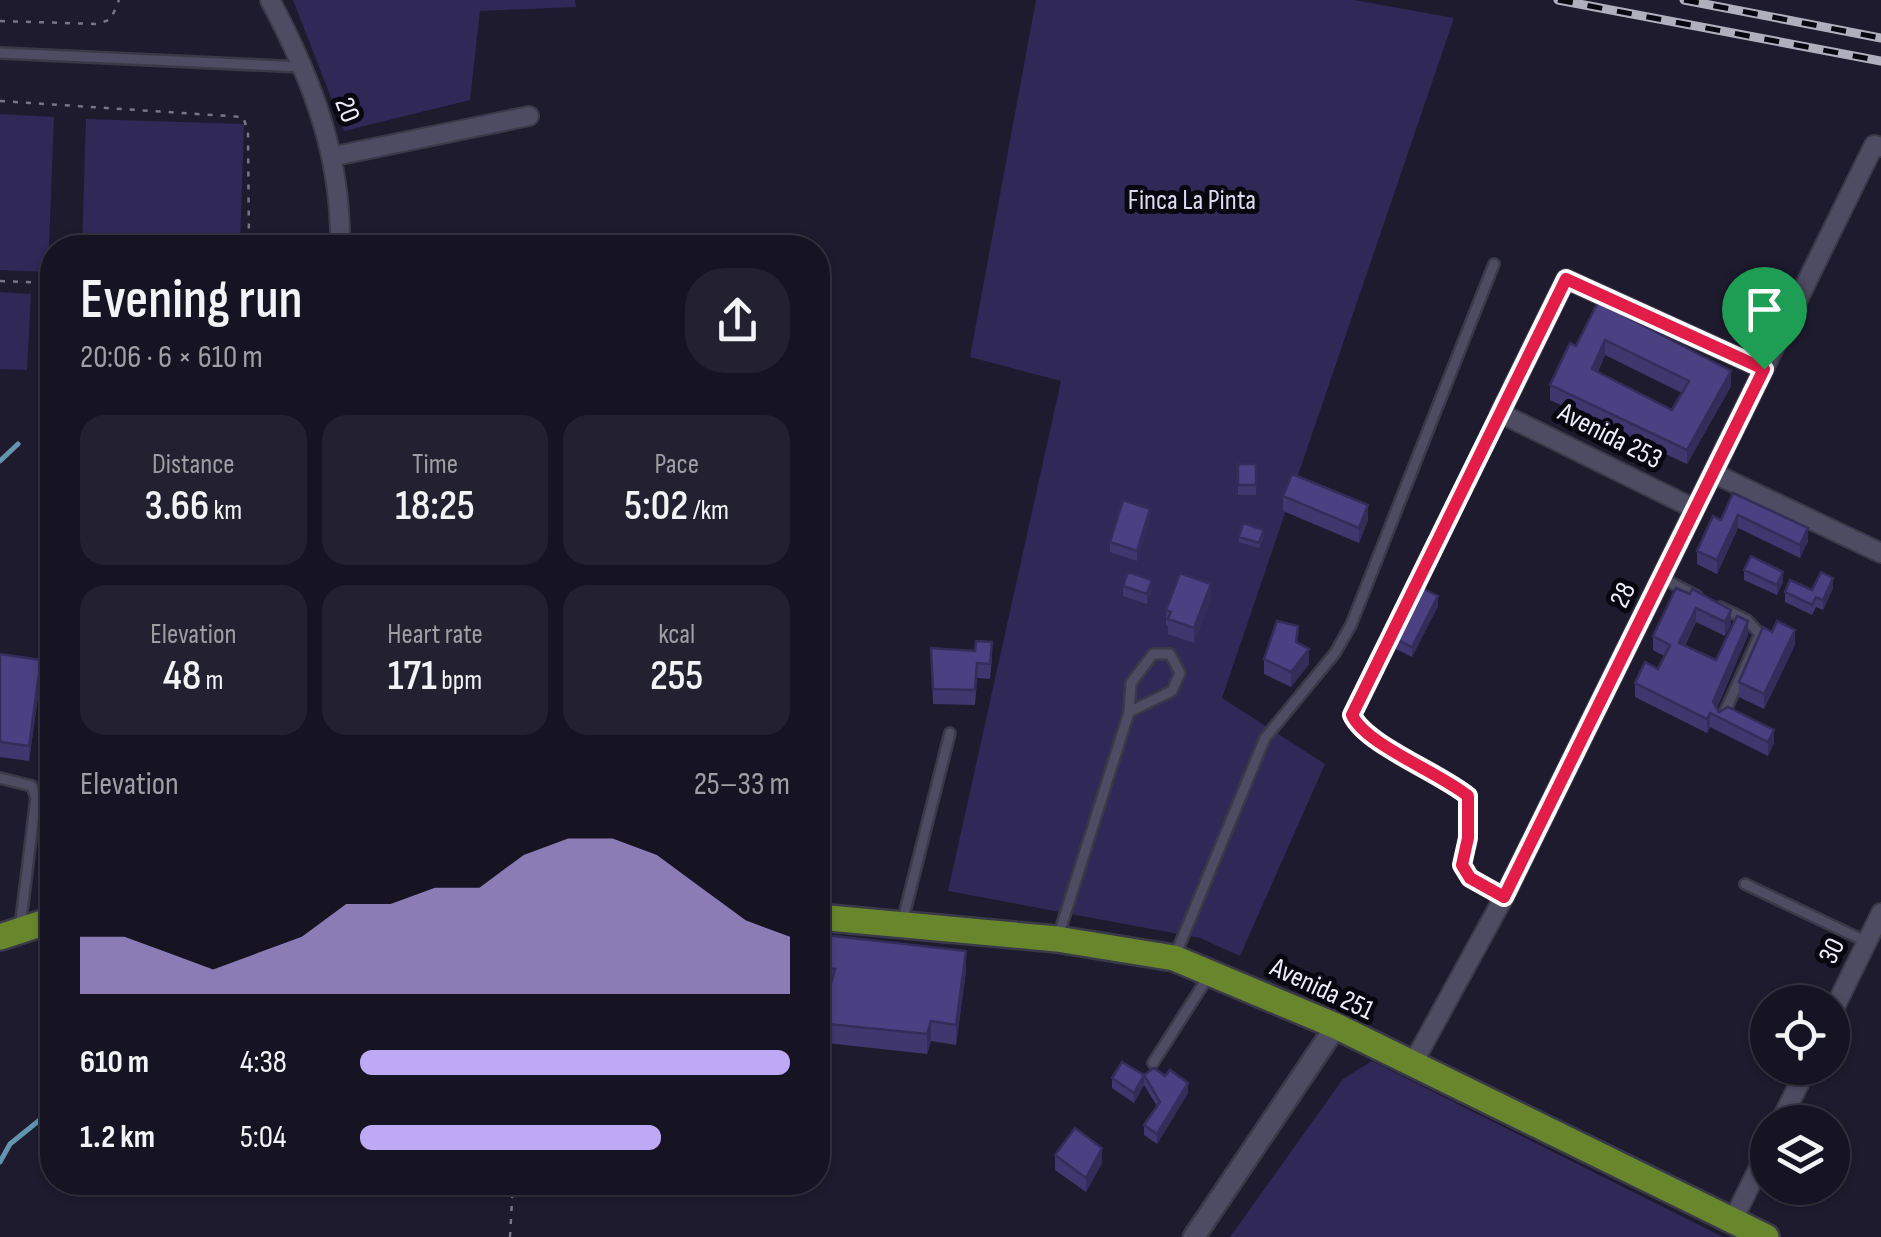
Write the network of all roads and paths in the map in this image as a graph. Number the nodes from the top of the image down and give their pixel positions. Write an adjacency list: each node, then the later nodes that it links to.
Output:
1 (119, 0): 3 (path)
2 (270, 0): 5 (street, 20)
3 (0, 20)
4 (0, 53): 5 (lane)
5 (302, 67): 9 (street, 20)
6 (0, 101): 10 (path)
7 (530, 116): 9 (street)
8 (1878, 146): 15 (street, 28)
9 (335, 156): 11 (street, 20)
10 (249, 235)
11 (339, 235)
12 (1494, 264): 34 (lane)
13 (0, 281): 14 (path)
14 (40, 283)
15 (1764, 369): 16 (street); 17 (street, 28)
16 (1500, 413): 18 (street, Avenida 253); 26 (lane)
17 (1714, 473): 18 (street, 28); 19 (street)
18 (1695, 510): 20 (street, 28)
19 (1881, 553)
20 (1662, 578): 22 (lane); 26 (street, 28)
21 (1129, 712): 21 (lane); 32 (lane)
22 (1722, 718)
23 (950, 733): 30 (lane)
24 (0, 778): 31 (lane)
25 (1745, 884): 33 (lane)
26 (1504, 897): 39 (street, 28)
27 (1881, 914): 33 (street, 30)
28 (830, 918): 30 (main road, Avenida 251)
29 (40, 924): 31 (main road)
30 (902, 925): 32 (main road, Avenida 251)
31 (10, 934)
32 (1057, 939): 34 (main road, Avenida 251)
33 (1867, 942): 36 (street, 30)
34 (1174, 958): 35 (main road, Avenida 251)
35 (1211, 972): 37 (main road, Avenida 251); 38 (lane)
36 (1846, 985)
37 (1336, 1026): 39 (main road, Avenida 251); 44 (street)
38 (1153, 1064)
39 (1412, 1064): 42 (main road, Avenida 251)
40 (1750, 1186): 42 (street)
41 (512, 1195): 43 (path)
42 (1733, 1220): 45 (main road, Avenida 251)
43 (510, 1237)
44 (1194, 1237)
45 (1766, 1237)

